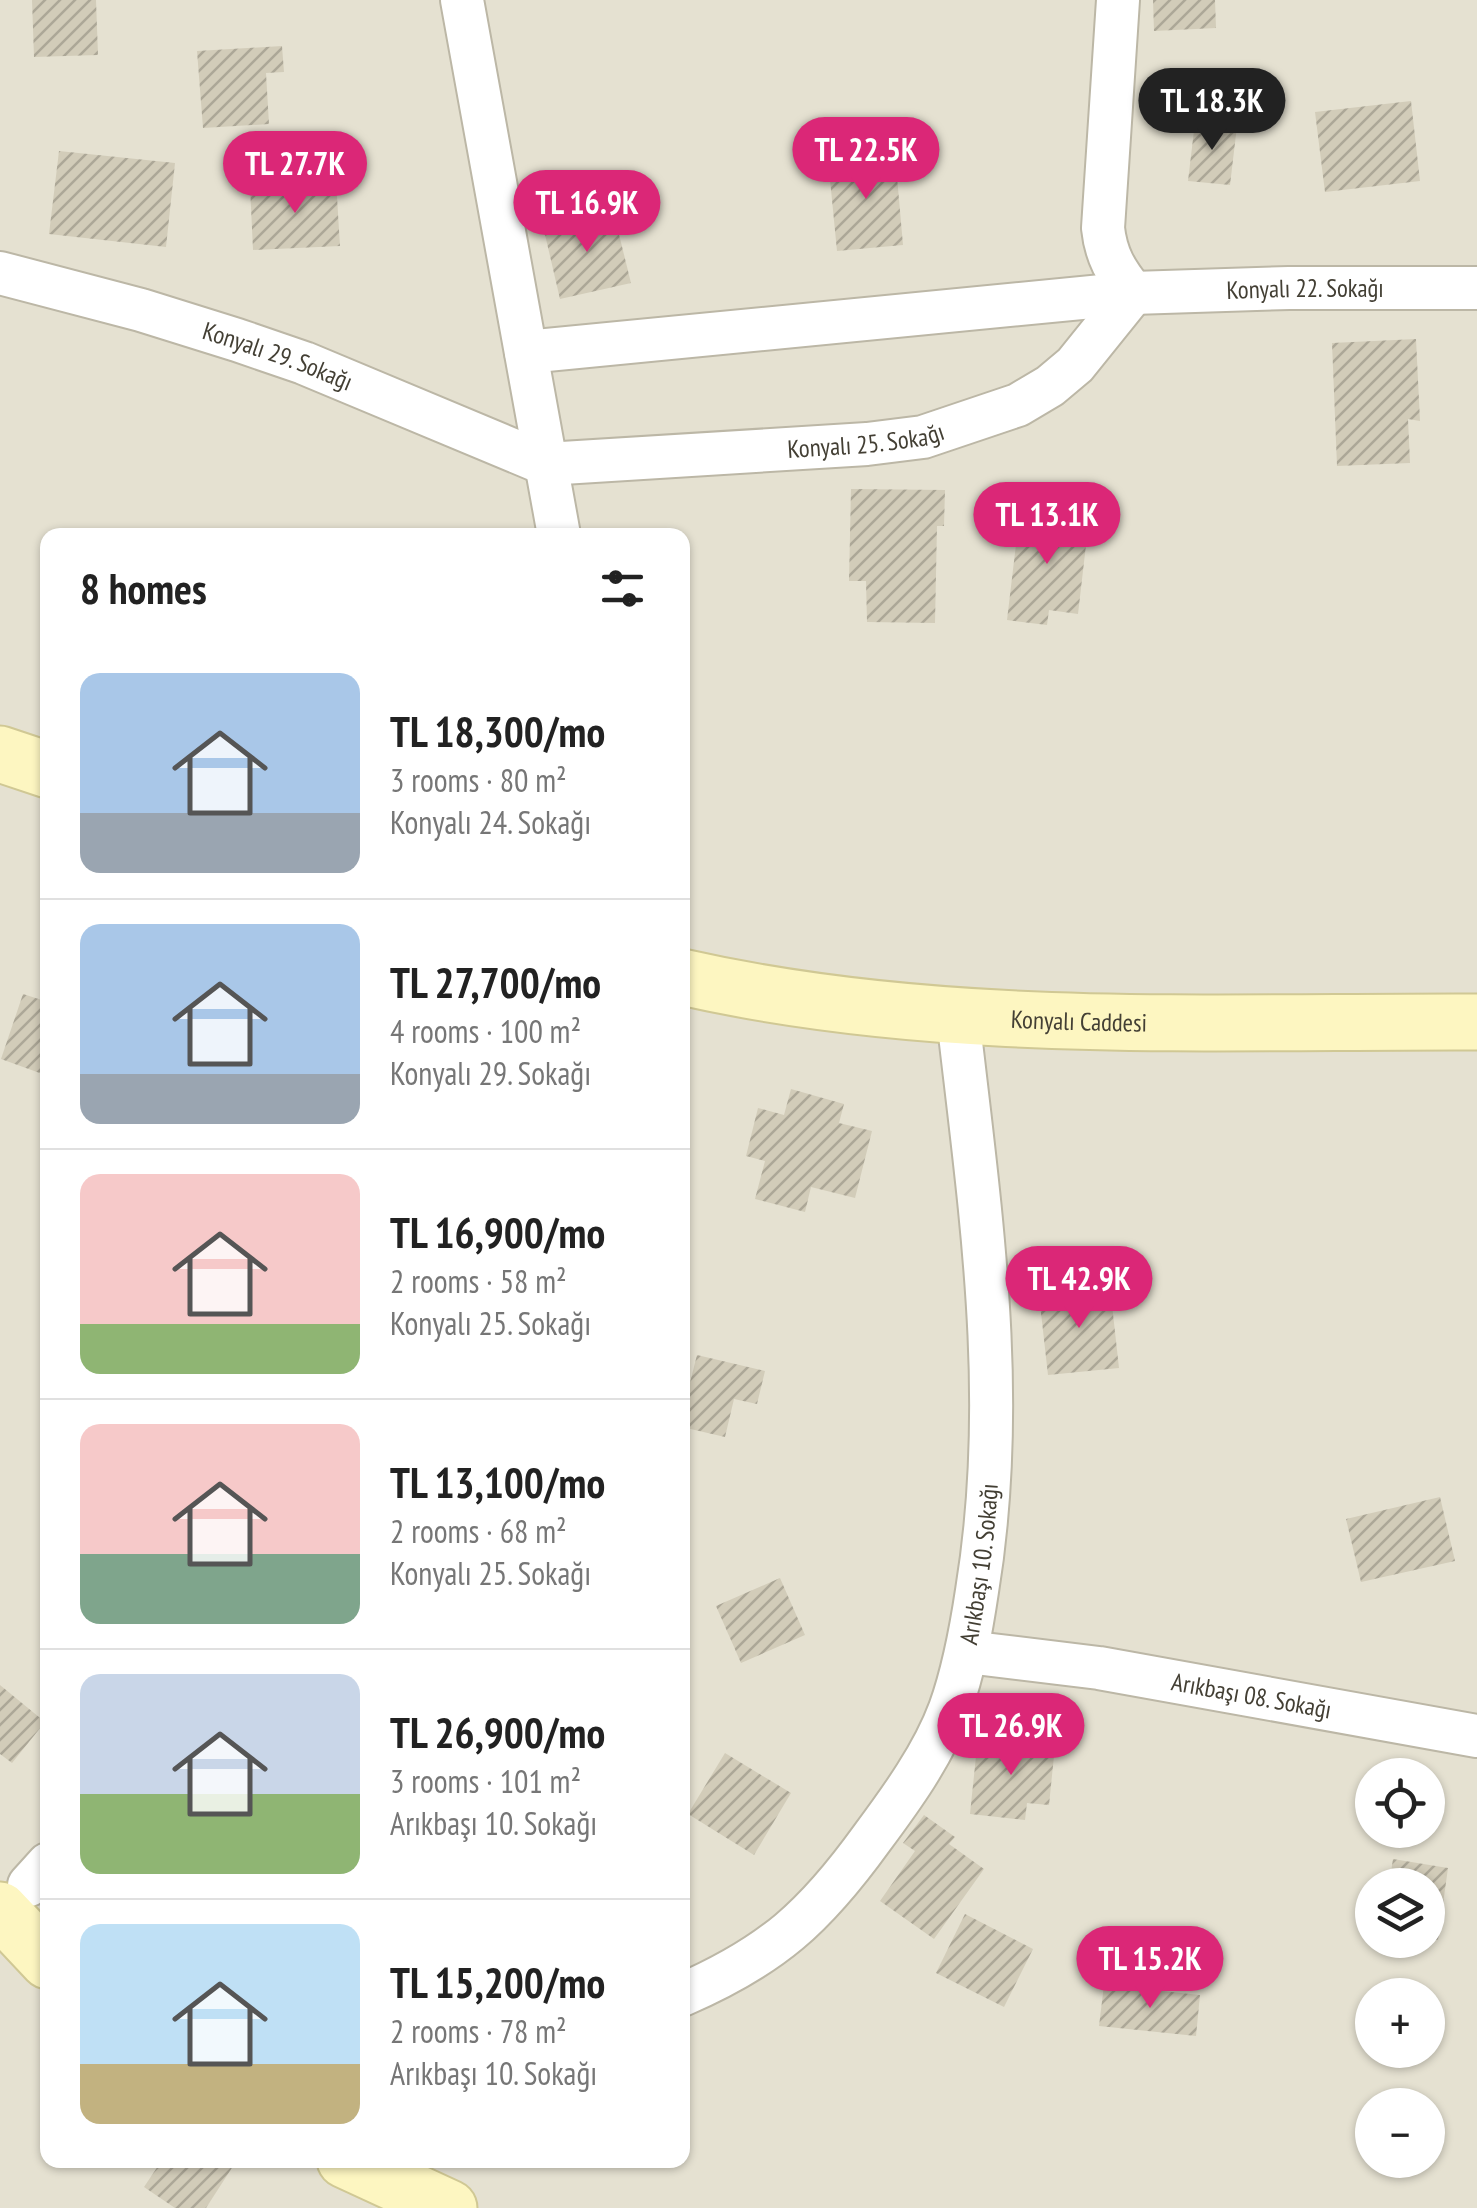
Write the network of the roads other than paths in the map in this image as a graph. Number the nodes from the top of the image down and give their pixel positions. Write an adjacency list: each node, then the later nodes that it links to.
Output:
1 (462, 0): 6 (street)
2 (1118, 0): 5 (street)
3 (0, 273): 7 (street, Konyalı 29. Sokağı)
4 (1477, 288): 5 (street, Konyalı 22. Sokağı)
5 (1133, 293): 6 (street, Konyalı 22. Sokağı); 7 (street, Konyalı 25. Sokağı)
6 (526, 352): 7 (street)
7 (546, 464): 8 (street)
8 (558, 528)
9 (0, 754): 10 (street)
10 (40, 767)
11 (690, 978): 12 (street, Konyalı Caddesi)
12 (958, 1016): 13 (street, Konyalı Caddesi); 14 (street, Arıkbaşı 10. Sokağı)
13 (1477, 1022)
14 (967, 1652): 15 (street, Arıkbaşı 08. Sokağı); 18 (street, Arıkbaşı 10. Sokağı)
15 (1477, 1736)
16 (26, 1887): 17 (street)
17 (40, 1934)
18 (690, 1992)
19 (383, 2168): 20 (street)
20 (445, 2207)

